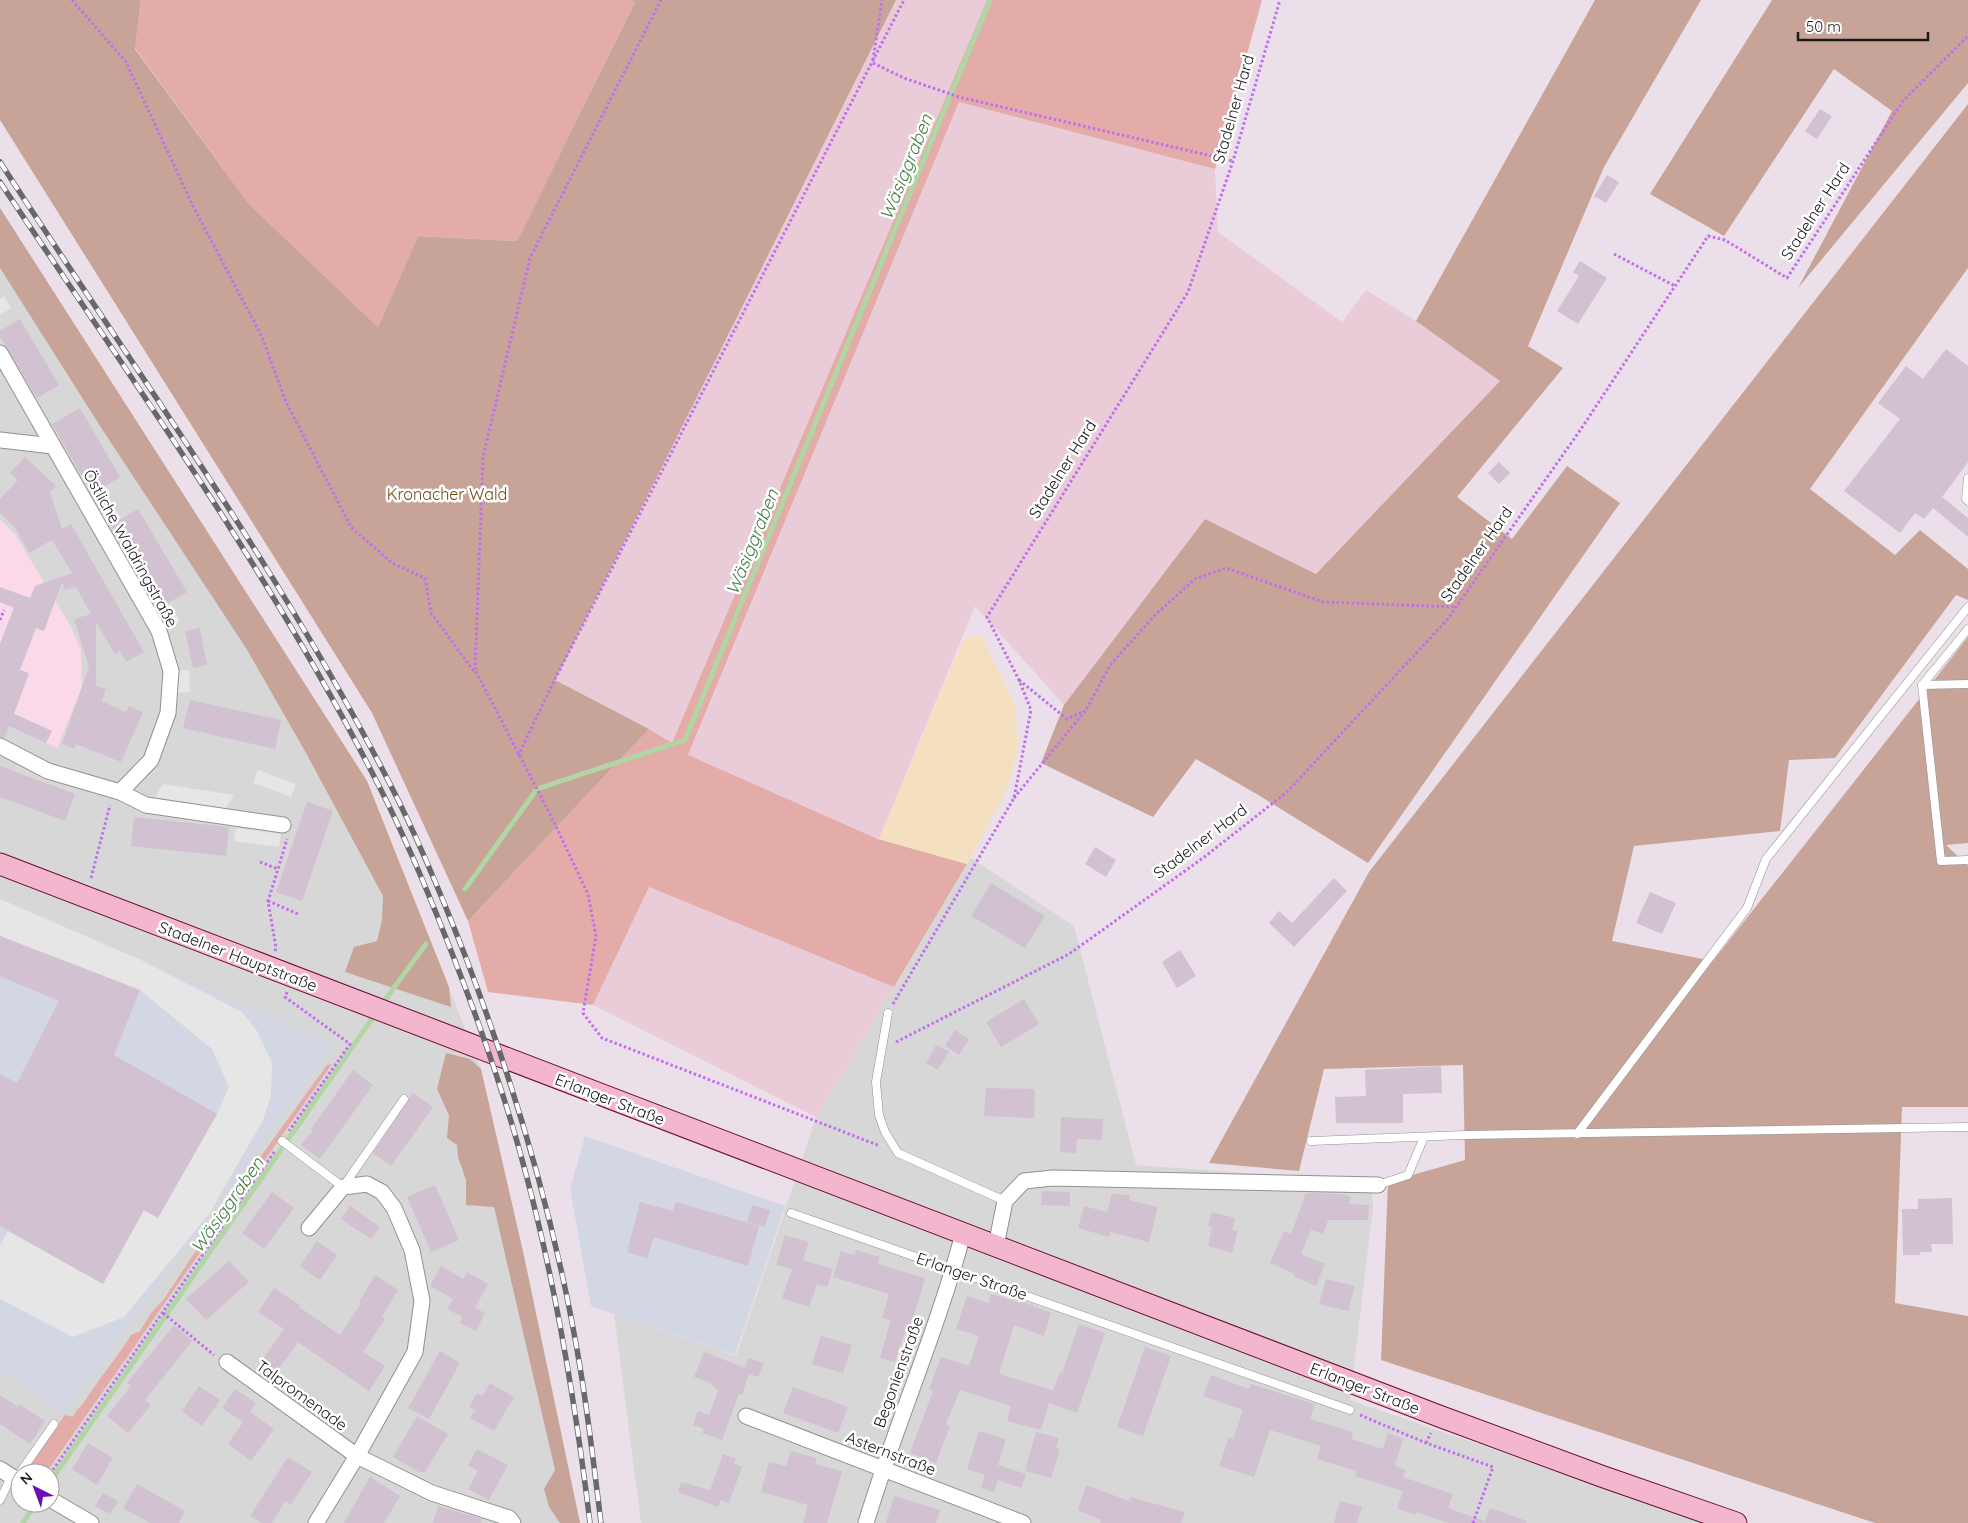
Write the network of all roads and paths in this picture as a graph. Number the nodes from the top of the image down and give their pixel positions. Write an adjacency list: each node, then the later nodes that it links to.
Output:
1 (72, 0): 21 (path)
2 (660, 0): 21 (path)
3 (882, 0): 7 (path)
4 (904, 0): 7 (path)
5 (1280, 0): 8 (path, Stadelner Hard)
6 (1968, 36): 10 (path, Stadelner Hard)
7 (873, 63): 8 (path); 27 (path)
8 (1233, 161): 22 (path, Stadelner Hard)
9 (1614, 254): 10 (path)
10 (1675, 286): 16 (path, Stadelner Hard)
11 (0, 354): 13 (street, Östliche Waldringstraße)
12 (0, 440): 13 (street)
13 (53, 446): 28 (street, Östliche Waldringstraße)
14 (1968, 478): 15 (lane)
15 (1968, 501)
16 (1455, 607): 25 (path); 42 (path, Stadelner Hard)
17 (1968, 607): 45 (lane)
18 (4, 610): 19 (path)
19 (0, 620)
20 (1968, 629): 24 (lane)
21 (475, 670): 27 (path)
22 (1019, 680): 25 (path); 29 (path, Stadelner Hard)
23 (1968, 684): 24 (lane)
24 (1922, 685): 31 (lane)
25 (1086, 710): 29 (path)
26 (0, 746): 28 (street)
27 (518, 756): 49 (path)
28 (117, 791): 30 (street); 35 (path)
29 (1014, 798): 40 (path, Stadelner Hard)
30 (283, 825): 34 (path)
31 (1968, 860)
32 (260, 862): 34 (path)
33 (0, 864): 41 (main road, Stadelner Hauptstraße)
34 (278, 868): 36 (path)
35 (91, 877)
36 (268, 901): 37 (path); 38 (path)
37 (298, 914)
38 (276, 948)
39 (286, 997): 48 (path)
40 (888, 1013): 42 (lane)
41 (476, 1048): 55 (main road, Erlanger Straße)
42 (882, 1049): 49 (lane)
43 (404, 1099): 51 (lane)
44 (1968, 1127): 45 (lane)
45 (1577, 1134): 46 (lane)
46 (1424, 1137): 47 (lane); 50 (lane)
47 (1311, 1141)
48 (282, 1142): 51 (lane); 58 (path)
49 (898, 1153): 52 (lane)
50 (1378, 1185): 52 (street)
51 (343, 1187): 54 (street); 63 (street, Talpromenade)
52 (1005, 1201): 56 (street)
53 (792, 1213): 57 (lane, Erlanger Straße)
54 (309, 1228)
55 (963, 1234): 56 (main road, Erlanger Straße); 57 (street, Begonienstraße)
56 (996, 1246): 76 (main road, Erlanger Straße)
57 (954, 1270): 60 (lane, Erlanger Straße); 66 (street, Begonienstraße)
58 (162, 1313): 59 (path); 65 (path)
59 (227, 1362): 63 (street, Talpromenade)
60 (1350, 1410): 75 (path)
61 (746, 1416): 66 (street, Asternstraße)
62 (54, 1424): 64 (lane)
63 (356, 1456): 71 (street, Talpromenade); 72 (street, Talpromenade)
64 (23, 1463)
65 (58, 1463)
66 (882, 1468): 73 (street, Begonienstraße); 74 (street, Asternstraße)
67 (10, 1481): 68 (lane)
68 (0, 1500)
69 (60, 1505): 70 (street)
70 (91, 1523)
71 (316, 1523)
72 (514, 1523)
73 (866, 1523)
74 (1023, 1523)
75 (1473, 1523)
76 (1736, 1523)

